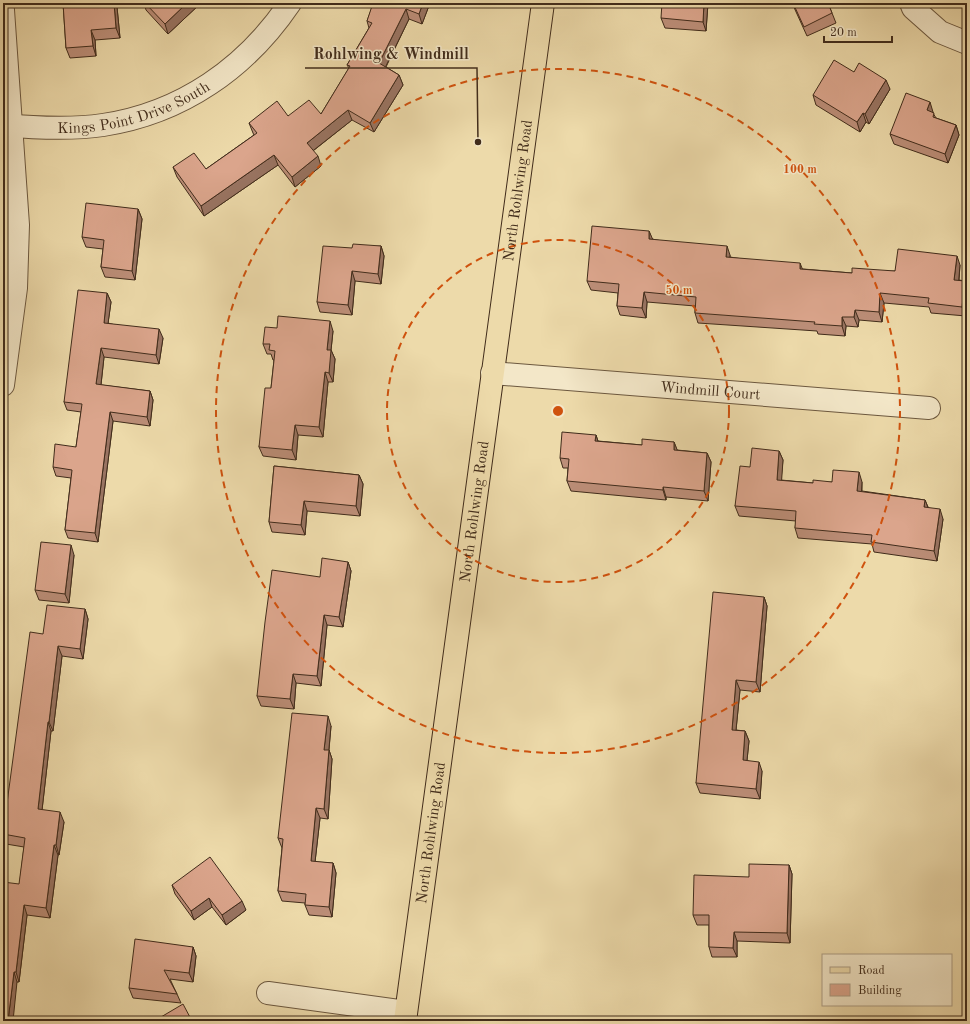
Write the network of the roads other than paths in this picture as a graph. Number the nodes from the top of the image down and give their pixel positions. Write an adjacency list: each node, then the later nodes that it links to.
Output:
1 (290, 3): 6 (street, Kings Point Drive South)
2 (542, 3): 7 (main road, North Rohlwing Road)
3 (911, 3): 5 (street)
4 (3, 10): 6 (street)
5 (967, 43)
6 (7, 125): 8 (street)
7 (492, 372): 9 (street, Windmill Court); 11 (main road, North Rohlwing Road)
8 (3, 385)
9 (929, 408)
10 (268, 993): 11 (street)
11 (405, 1016)

